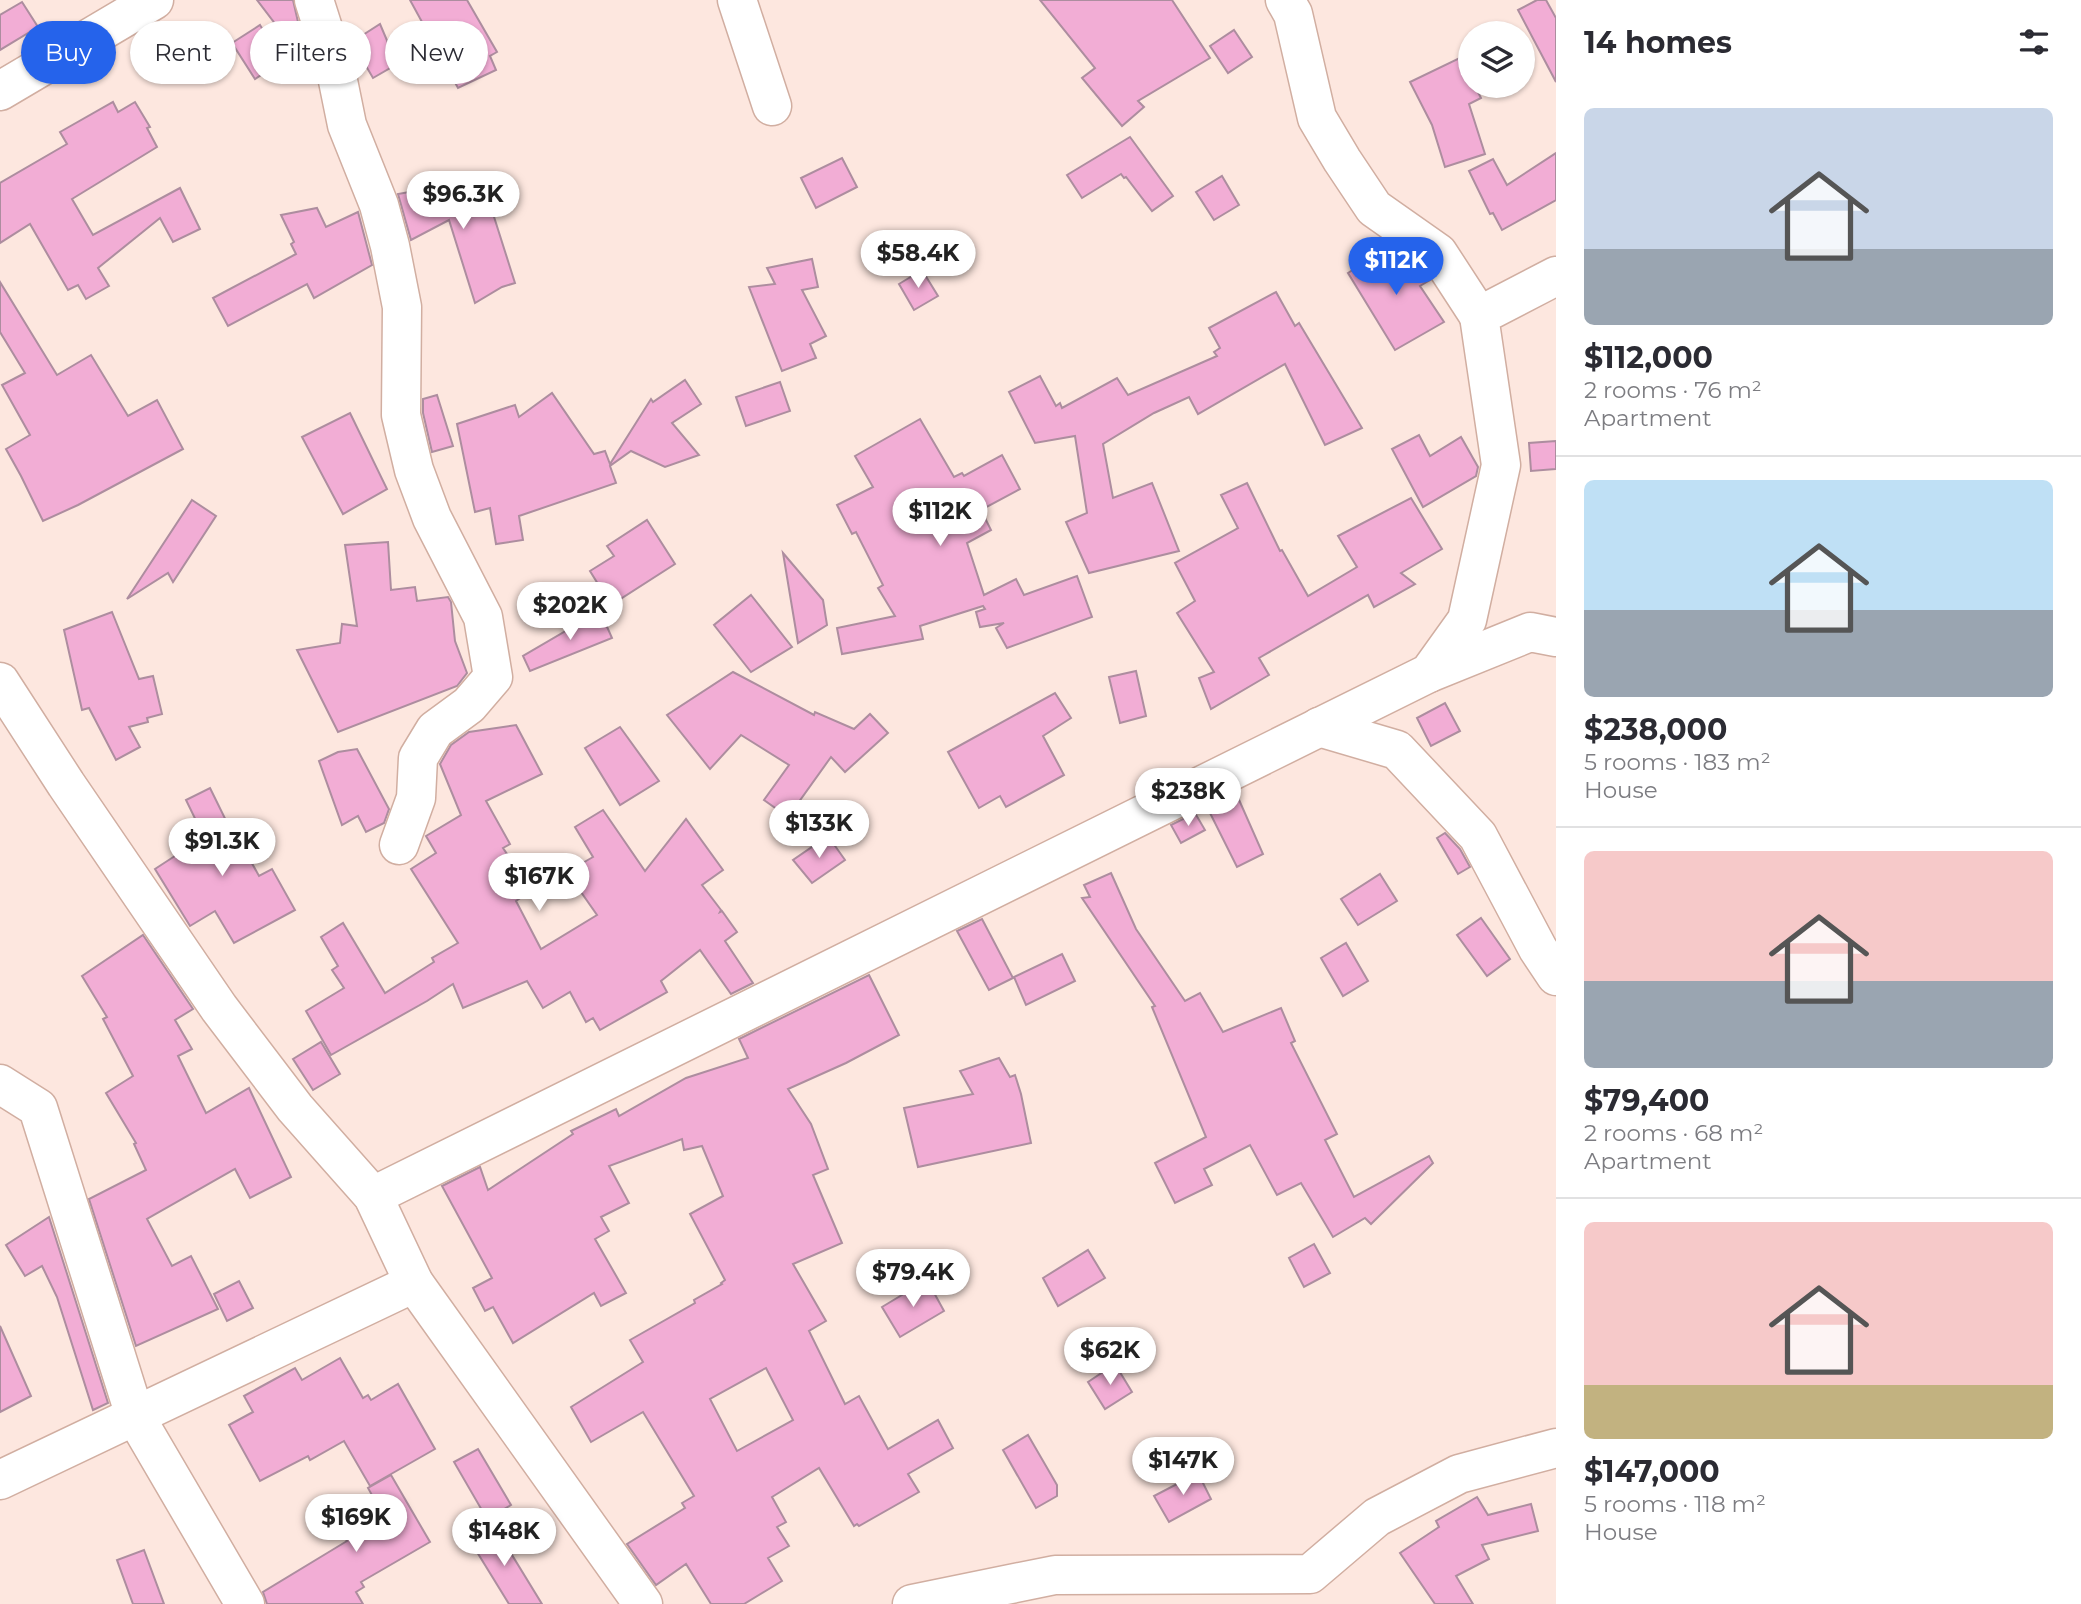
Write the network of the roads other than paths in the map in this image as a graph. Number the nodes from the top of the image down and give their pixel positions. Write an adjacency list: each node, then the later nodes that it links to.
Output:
1 (154, 0): 5 (street)
2 (314, 0): 13 (street)
3 (737, 0): 6 (street)
4 (1285, 0): 8 (street)
5 (0, 91)
6 (772, 106)
7 (1556, 276): 8 (street)
8 (1479, 316): 10 (street)
9 (1556, 637): 10 (street)
10 (1429, 673): 12 (street)
11 (0, 682): 16 (street)
12 (1319, 727): 14 (street); 16 (street)
13 (399, 845)
14 (1556, 976)
15 (0, 1084): 18 (street)
16 (373, 1196): 17 (street)
17 (414, 1283): 18 (street); 22 (street)
18 (135, 1416): 20 (street); 21 (street)
19 (1556, 1448): 23 (street)
20 (0, 1480)
21 (245, 1604)
22 (643, 1604)
23 (912, 1604)

